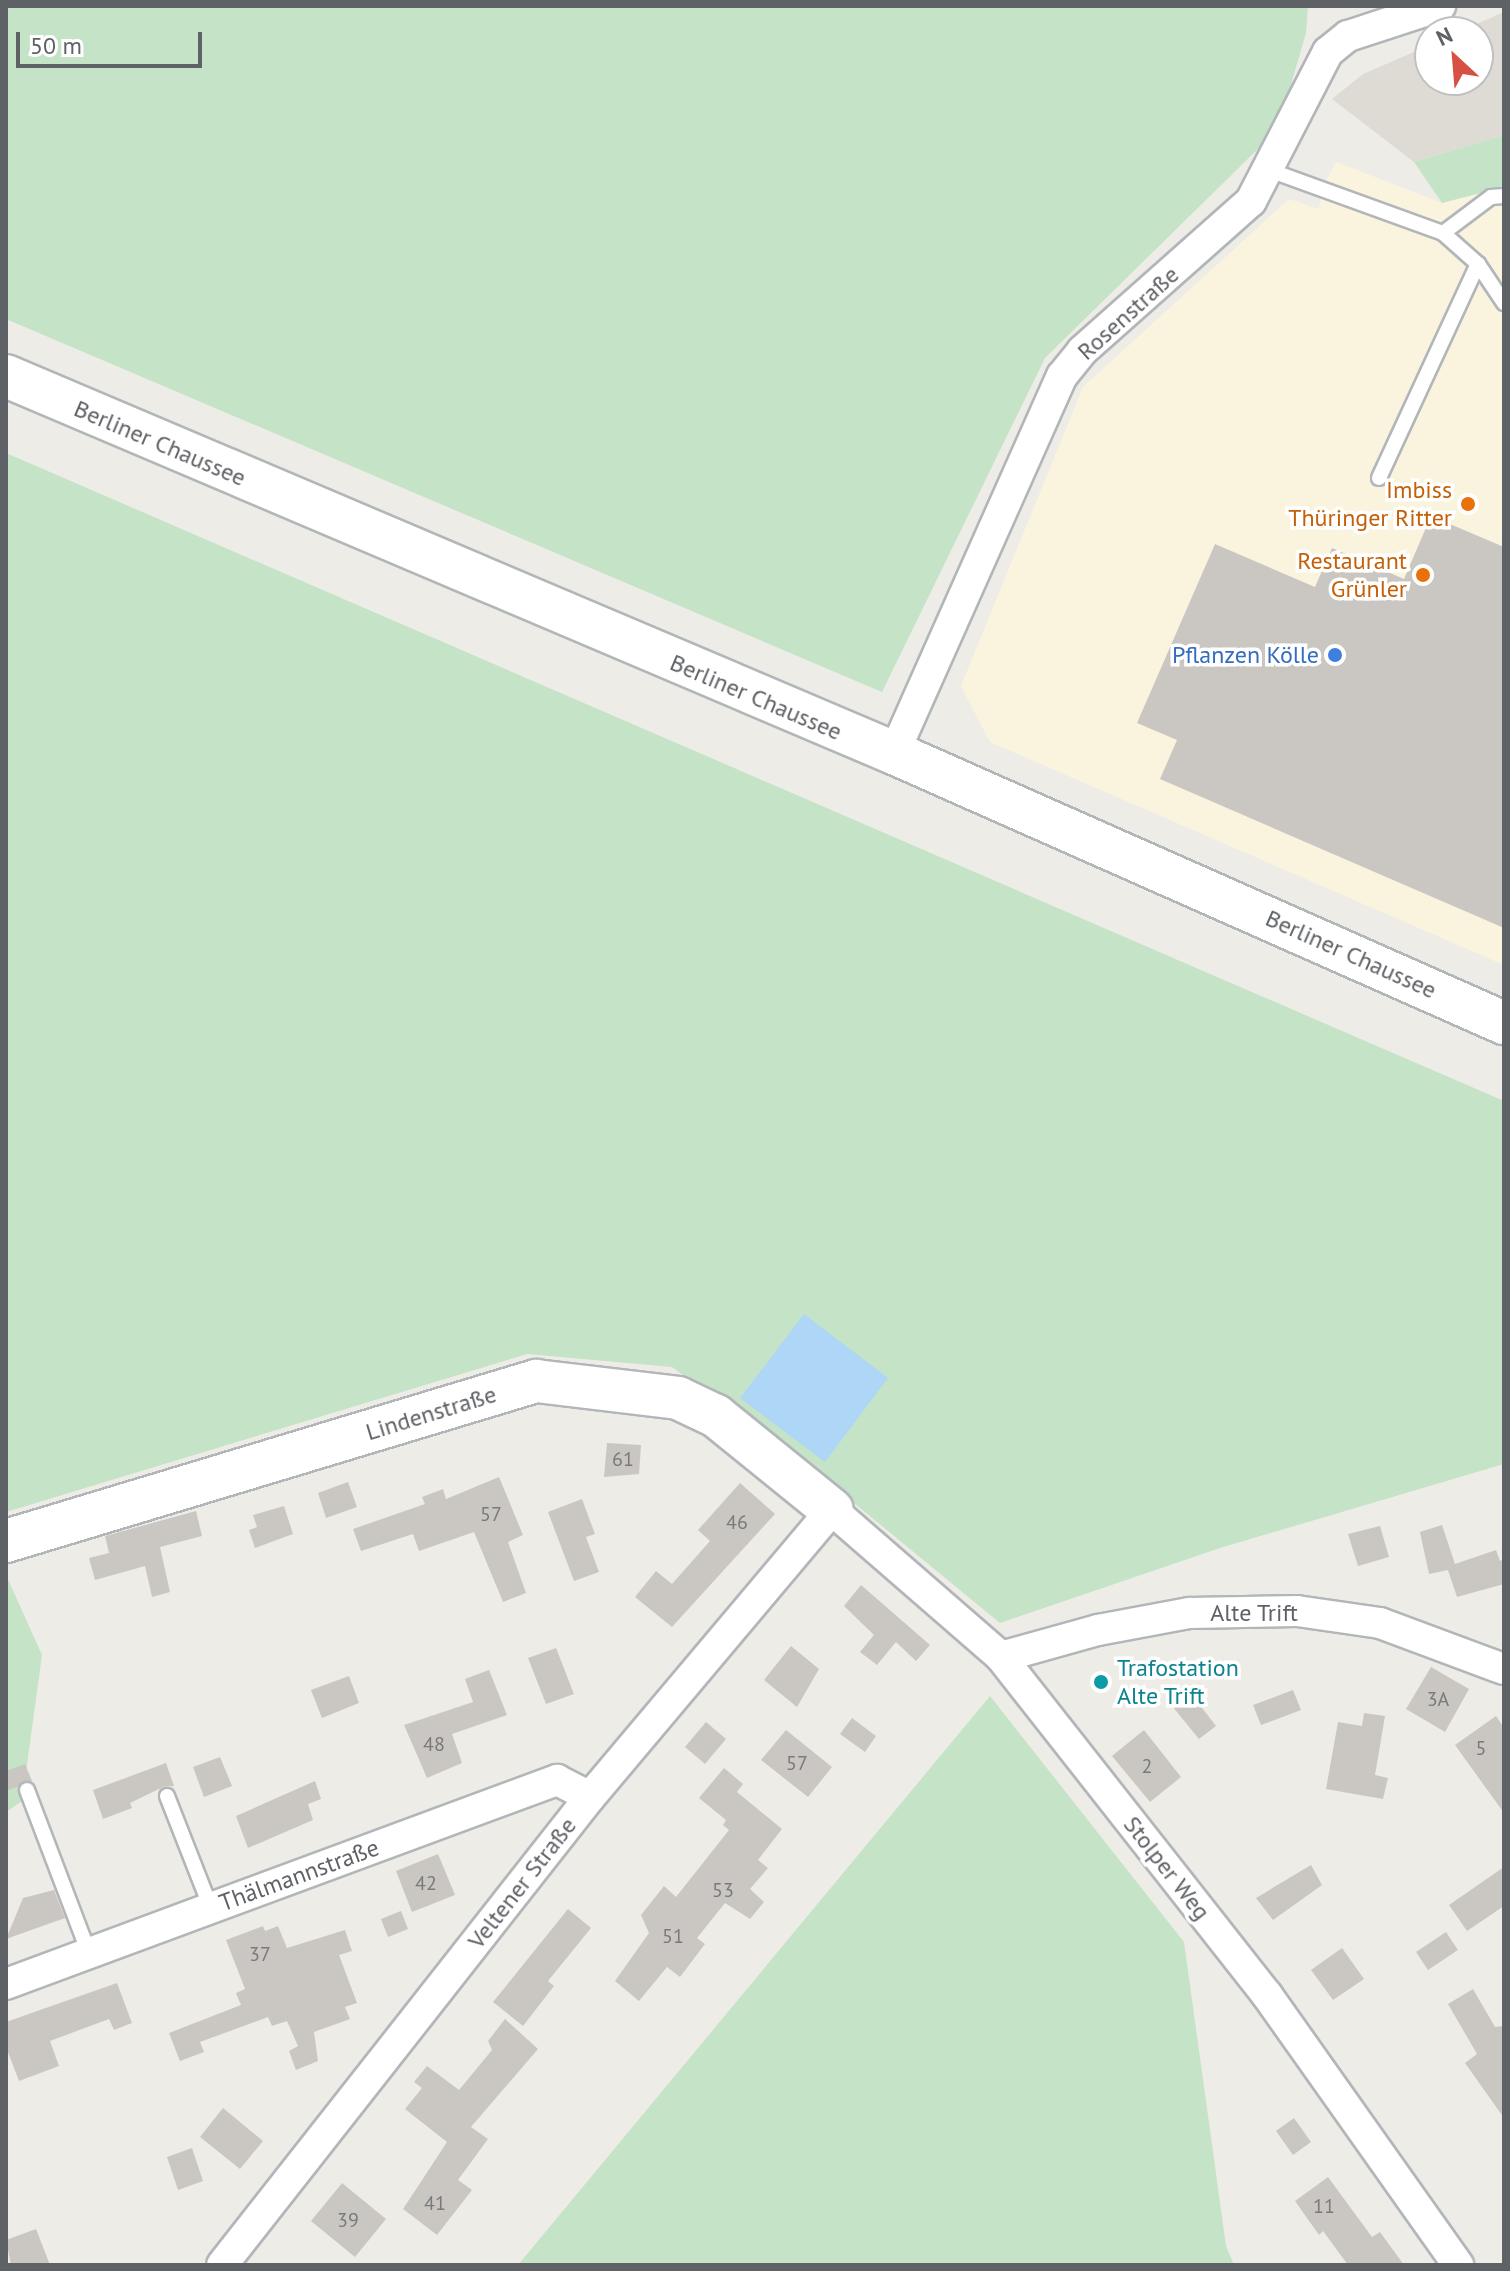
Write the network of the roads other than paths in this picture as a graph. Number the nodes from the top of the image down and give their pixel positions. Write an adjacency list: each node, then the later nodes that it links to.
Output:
1 (1440, 6): 2 (street, Rosenstraße)
2 (1269, 170): 4 (lane); 9 (street, Rosenstraße)
3 (1504, 196): 4 (lane)
4 (1443, 233): 5 (lane)
5 (1478, 264): 6 (lane); 8 (lane)
6 (1504, 303)
7 (6, 376): 9 (main road, Berliner Chaussee)
8 (1379, 478)
9 (894, 753): 10 (main road, Berliner Chaussee)
10 (1504, 1023)
11 (832, 1510): 12 (main road, Lindenstraße); 13 (street, Stolper Weg); 17 (street, Veltener Straße)
12 (6, 1541)
13 (1001, 1657): 14 (street, Alte Trift); 22 (street, Stolper Weg)
14 (1504, 1669)
15 (27, 1790): 19 (lane)
16 (167, 1796): 18 (lane)
17 (590, 1797): 18 (street, Thälmannstraße); 21 (street, Veltener Straße)
18 (211, 1908): 19 (street, Thälmannstraße)
19 (89, 1953): 20 (street, Thälmannstraße)
20 (6, 1984)
21 (222, 2265)
22 (1458, 2265)

